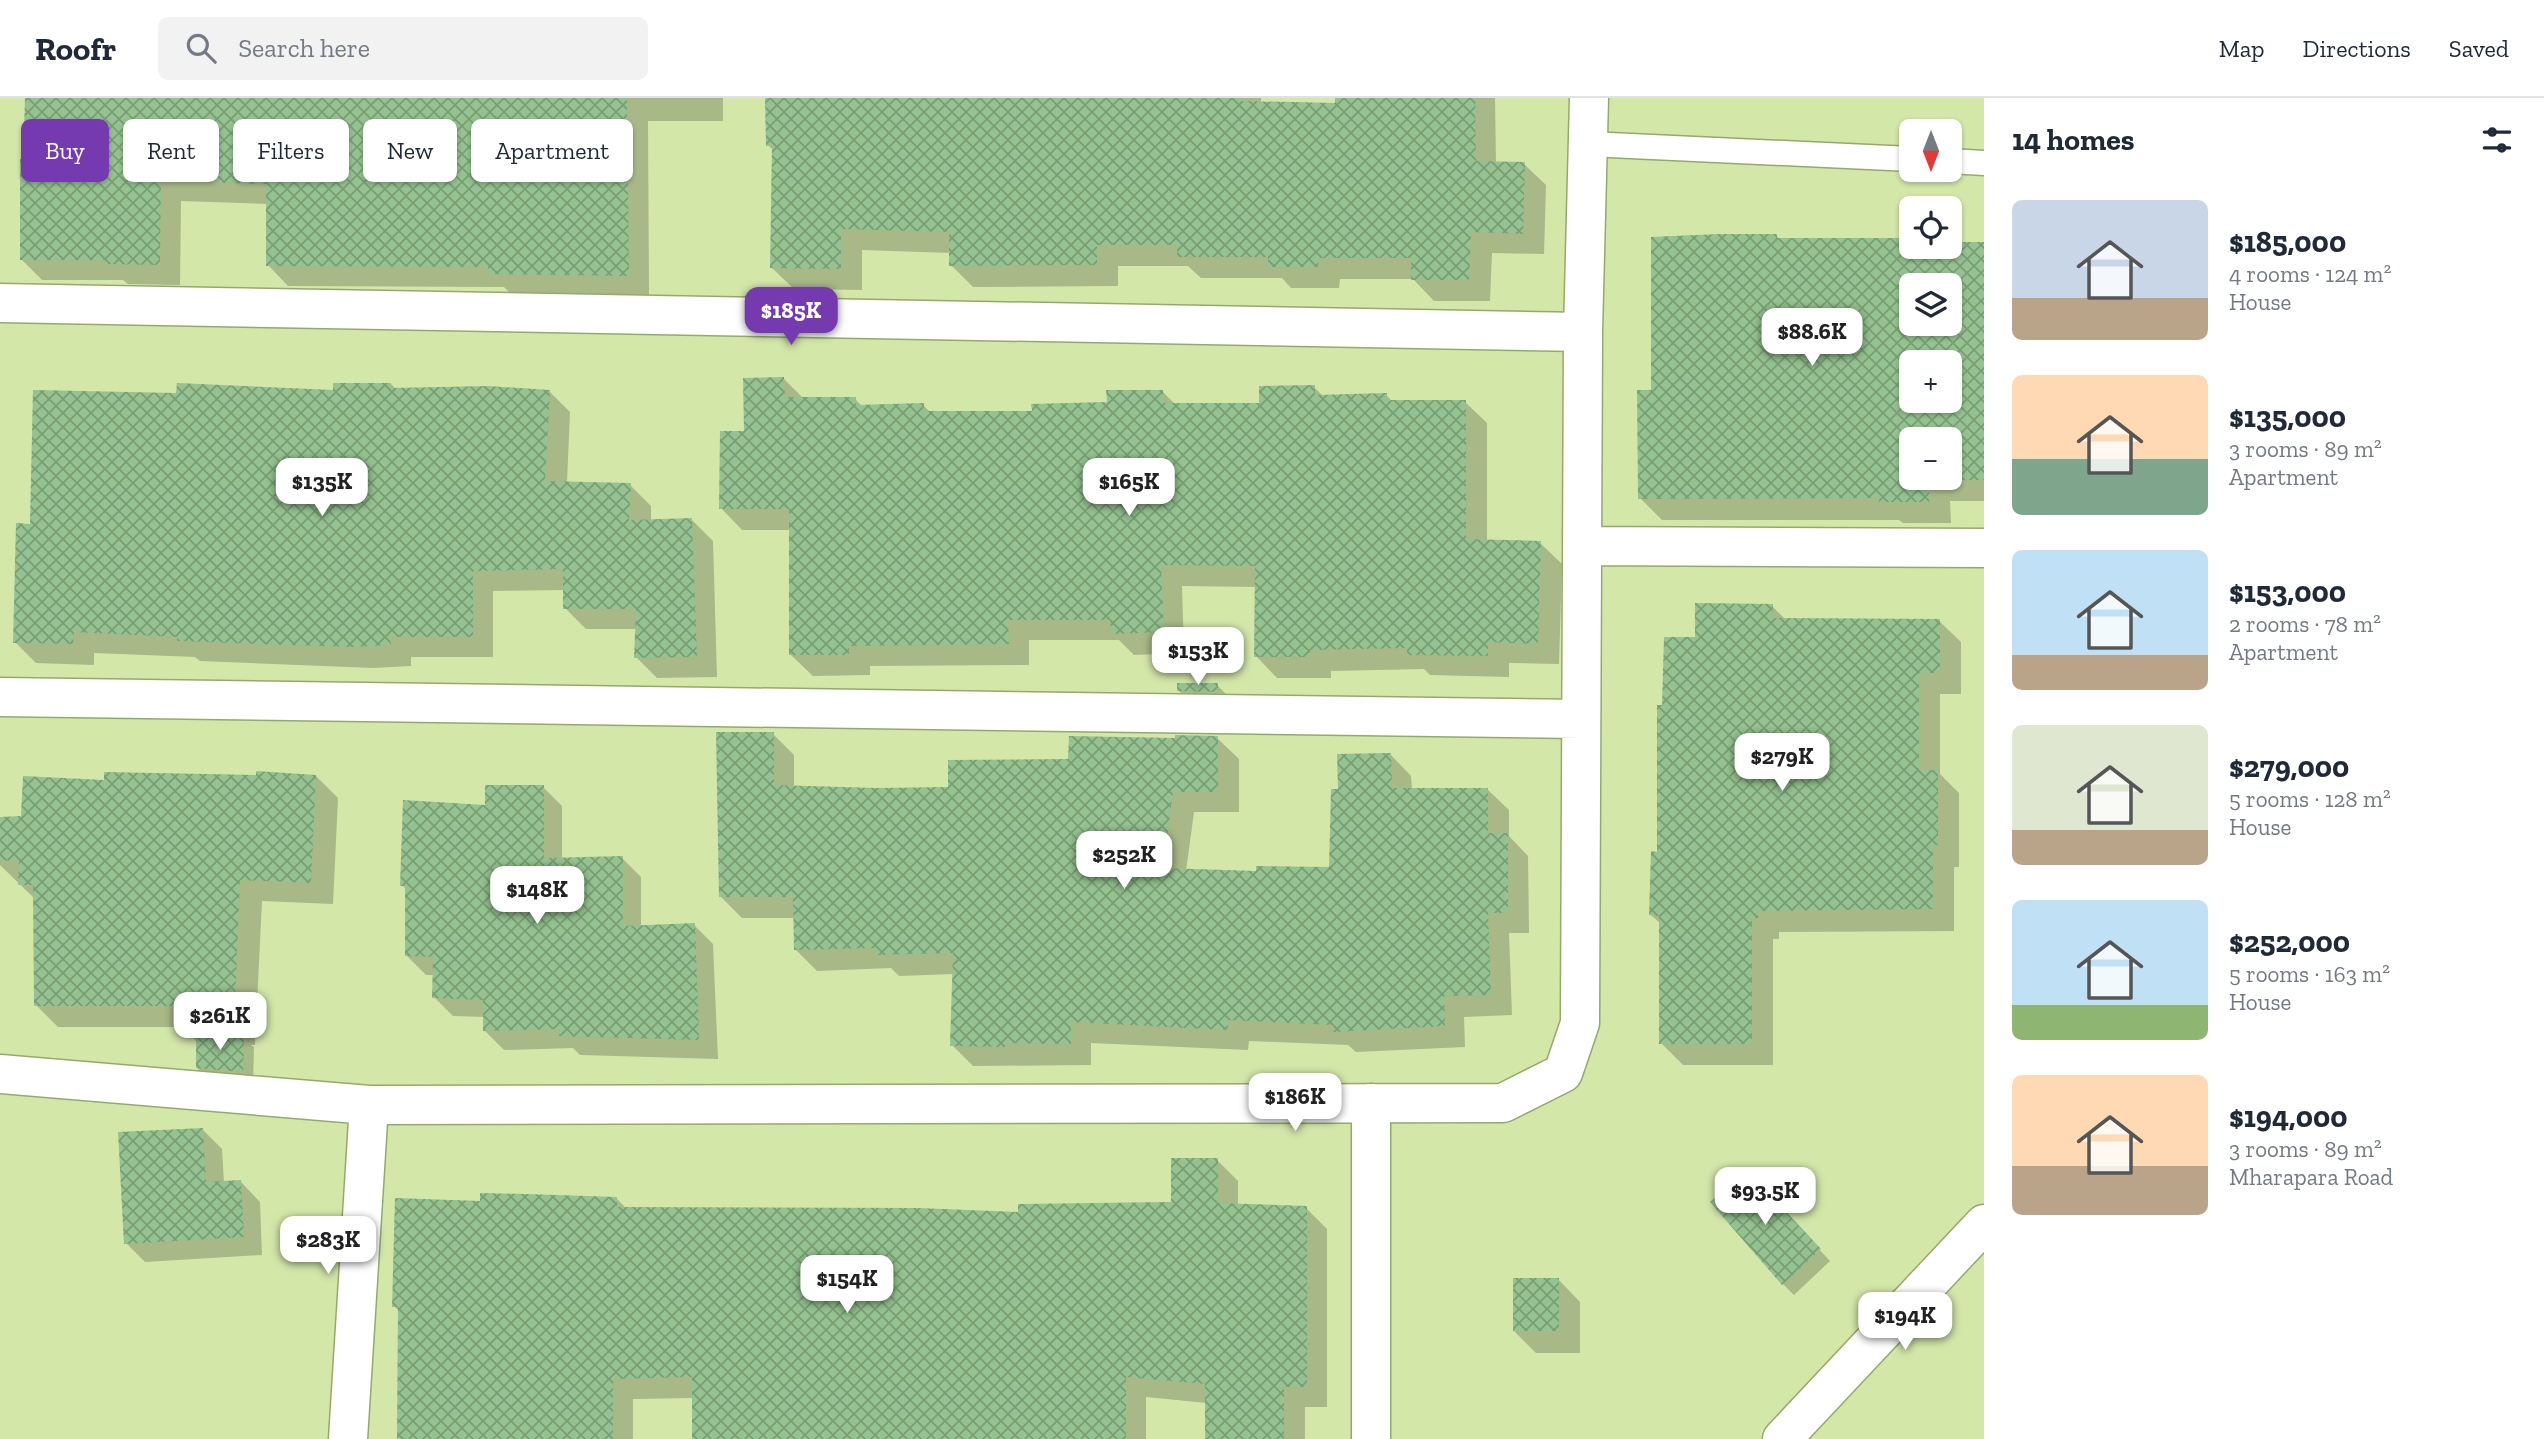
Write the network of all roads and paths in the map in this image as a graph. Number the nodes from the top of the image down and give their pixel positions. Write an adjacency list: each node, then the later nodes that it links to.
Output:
1 (1589, 98): 2 (street)
2 (1588, 144): 3 (lane); 7 (street)
3 (1899, 158)
4 (1962, 162): 5 (lane)
5 (1984, 163)
6 (0, 303): 7 (street)
7 (1583, 332): 8 (street)
8 (1583, 546): 9 (street); 11 (street)
9 (1984, 548)
10 (0, 697): 11 (street)
11 (1581, 719): 13 (street)
12 (0, 1074): 14 (street)
13 (1371, 1103): 14 (street); 17 (street)
14 (369, 1105): 16 (street)
15 (1984, 1224): 18 (street)
16 (348, 1439)
17 (1371, 1439)
18 (1782, 1439)

